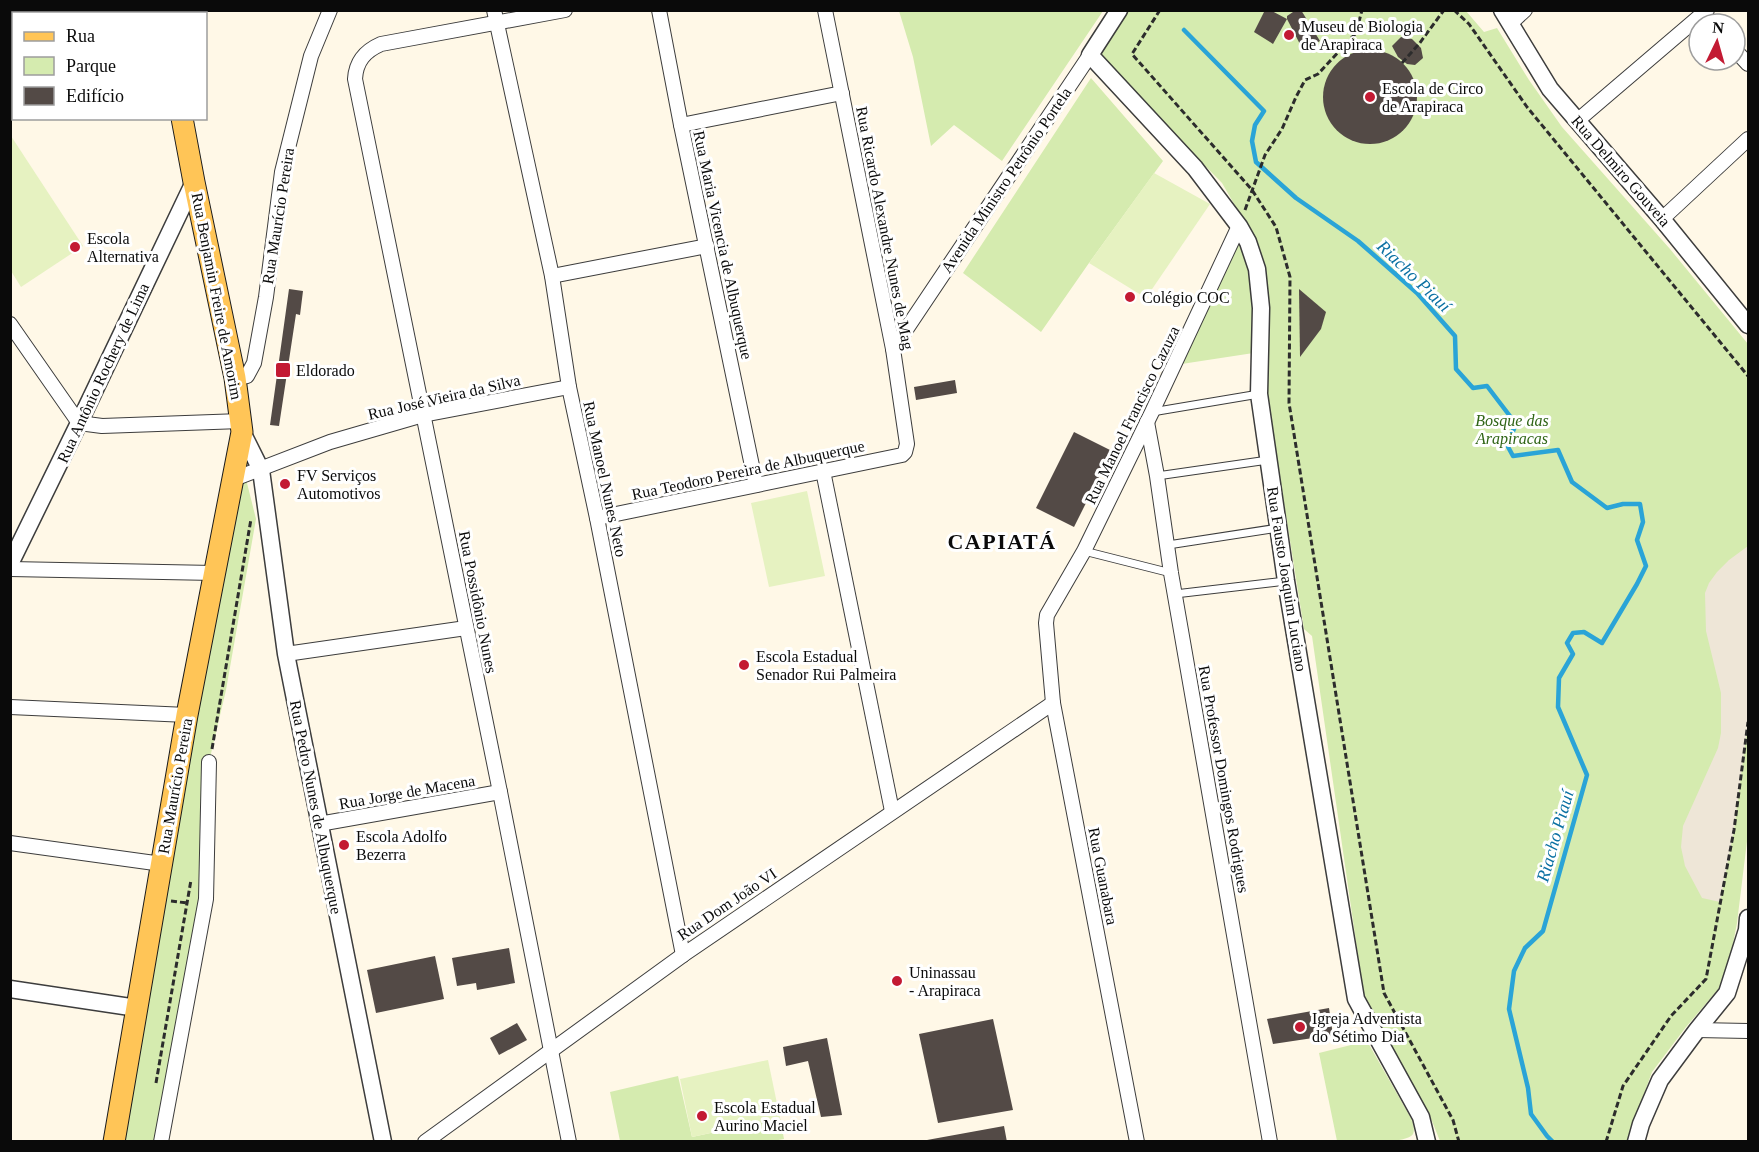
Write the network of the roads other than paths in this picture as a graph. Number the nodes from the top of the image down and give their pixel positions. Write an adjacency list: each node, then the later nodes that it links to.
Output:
1 (330, 10): 24 (street, Rua Maurício Pereira)
2 (565, 10): 7 (street)
3 (660, 10): 14 (street, Rua Maria Vicencia de Albuquerque)
4 (825, 10): 11 (street, Rua Ricardo Alexandre Nunes de Mag)
5 (1119, 10): 10 (street, Avenida Ministro Petrônio Portela)
6 (1525, 10): 8 (street)
7 (495, 17): 20 (street, Rua Manoel Nunes Neto); 27 (street, Rua Possidônio Nunes)
8 (1507, 17): 13 (street, Rua Delmiro Gouveia)
9 (1687, 29): 13 (street)
10 (1090, 55): 18 (street, Rua Fausto Joaquim Luciano); 23 (street, Avenida Ministro Petrônio Portela)
11 (842, 93): 14 (street); 23 (street, Rua Ricardo Alexandre Nunes de Mag)
12 (182, 120): 16 (main road, Rua Benjamin Freire de Amorim)
13 (1577, 121): 17 (street, Rua Delmiro Gouveia)
14 (681, 125): 19 (street, Rua Maria Vicencia de Albuquerque)
15 (1749, 139): 17 (street)
16 (194, 182): 24 (main road, Rua Benjamin Freire de Amorim); 29 (street, Rua Antônio Rochery de Lima)
17 (1662, 219): 22 (street, Rua Delmiro Gouveia)
18 (1239, 226): 26 (street, Rua Fausto Joaquim Luciano); 28 (street, Rua Manoel Francisco Cazuza)
19 (707, 246): 20 (street); 37 (street, Rua Maria Vicencia de Albuquerque)
20 (552, 276): 25 (street, Rua Manoel Nunes Neto)
21 (10, 324): 29 (street)
22 (1749, 326)
23 (893, 349): 31 (street, Rua Ricardo Alexandre Nunes de Mag)
24 (235, 378): 30 (main road, Rua Benjamin Freire de Amorim)
25 (569, 387): 27 (street, Rua José Vieira da Silva); 38 (street, Rua Manoel Nunes Neto)
26 (1259, 394): 28 (lane); 32 (street, Rua Fausto Joaquim Luciano)
27 (423, 415): 33 (street, Rua José Vieira da Silva); 49 (street, Rua Possidônio Nunes)
28 (1150, 417): 35 (street, Rua Professor Domingos Rodrigues); 41 (street, Rua Manoel Francisco Cazuza)
29 (79, 423): 30 (street); 42 (street, Rua Antônio Rochery de Lima)
30 (242, 426): 33 (street, Rua Benjamin Freire de Amorim); 36 (main road, Rua Maurício Pereira)
31 (905, 452): 34 (street, Rua Teodoro Pereira de Albuquerque)
32 (1268, 460): 35 (lane); 39 (street, Rua Fausto Joaquim Luciano)
33 (261, 470): 36 (street, Rua José Vieira da Silva); 50 (street, Rua Pedro Nunes de Albuquerque)
34 (823, 471): 37 (street, Rua Teodoro Pereira de Albuquerque); 56 (street)
35 (1157, 476): 40 (street, Rua Professor Domingos Rodrigues)
36 (234, 479): 44 (main road, Rua Maurício Pereira)
37 (756, 485): 38 (street, Rua Teodoro Pereira de Albuquerque)
38 (597, 518): 62 (street, Rua Manoel Nunes Neto)
39 (1278, 528): 40 (lane); 46 (street, Rua Fausto Joaquim Luciano)
40 (1168, 545): 45 (street, Rua Professor Domingos Rodrigues)
41 (1084, 551): 45 (lane); 48 (street, Rua Manoel Francisco Cazuza)
42 (10, 564)
43 (10, 569): 44 (street)
44 (214, 573): 53 (main road, Rua Maurício Pereira)
45 (1171, 573): 47 (street, Rua Professor Domingos Rodrigues)
46 (1286, 581): 47 (lane); 75 (street, Rua Fausto Joaquim Luciano)
47 (1175, 594): 74 (street, Rua Professor Domingos Rodrigues)
48 (1047, 615): 51 (street, Rua Guanabara)
49 (466, 628): 50 (street); 55 (street, Rua Possidônio Nunes)
50 (286, 654): 57 (street, Rua Pedro Nunes de Albuquerque)
51 (1053, 703): 56 (street, Rua Dom João VI); 73 (street, Rua Guanabara)
52 (10, 707): 53 (street)
53 (187, 715): 59 (main road, Rua Maurício Pereira)
54 (209, 762): 69 (street)
55 (500, 792): 57 (street, Rua Jorge de Macena); 67 (street, Rua Possidônio Nunes)
56 (892, 812): 62 (street, Rua Dom João VI)
57 (319, 824): 70 (street, Rua Pedro Nunes de Albuquerque)
58 (10, 843): 59 (street)
59 (162, 864): 64 (main road, Rua Maurício Pereira)
60 (1748, 924): 61 (street); 65 (street)
61 (1749, 949)
62 (682, 955): 67 (street, Rua Dom João VI)
63 (10, 989): 64 (street)
64 (137, 1008): 68 (main road, Rua Maurício Pereira)
65 (1697, 1030): 66 (street); 76 (street)
66 (1749, 1031)
67 (551, 1049): 71 (street, Rua Dom João VI); 72 (street, Rua Possidônio Nunes)
68 (114, 1142)
69 (161, 1142)
70 (383, 1142)
71 (425, 1142)
72 (569, 1142)
73 (1137, 1142)
74 (1270, 1142)
75 (1427, 1142)
76 (1636, 1142)

